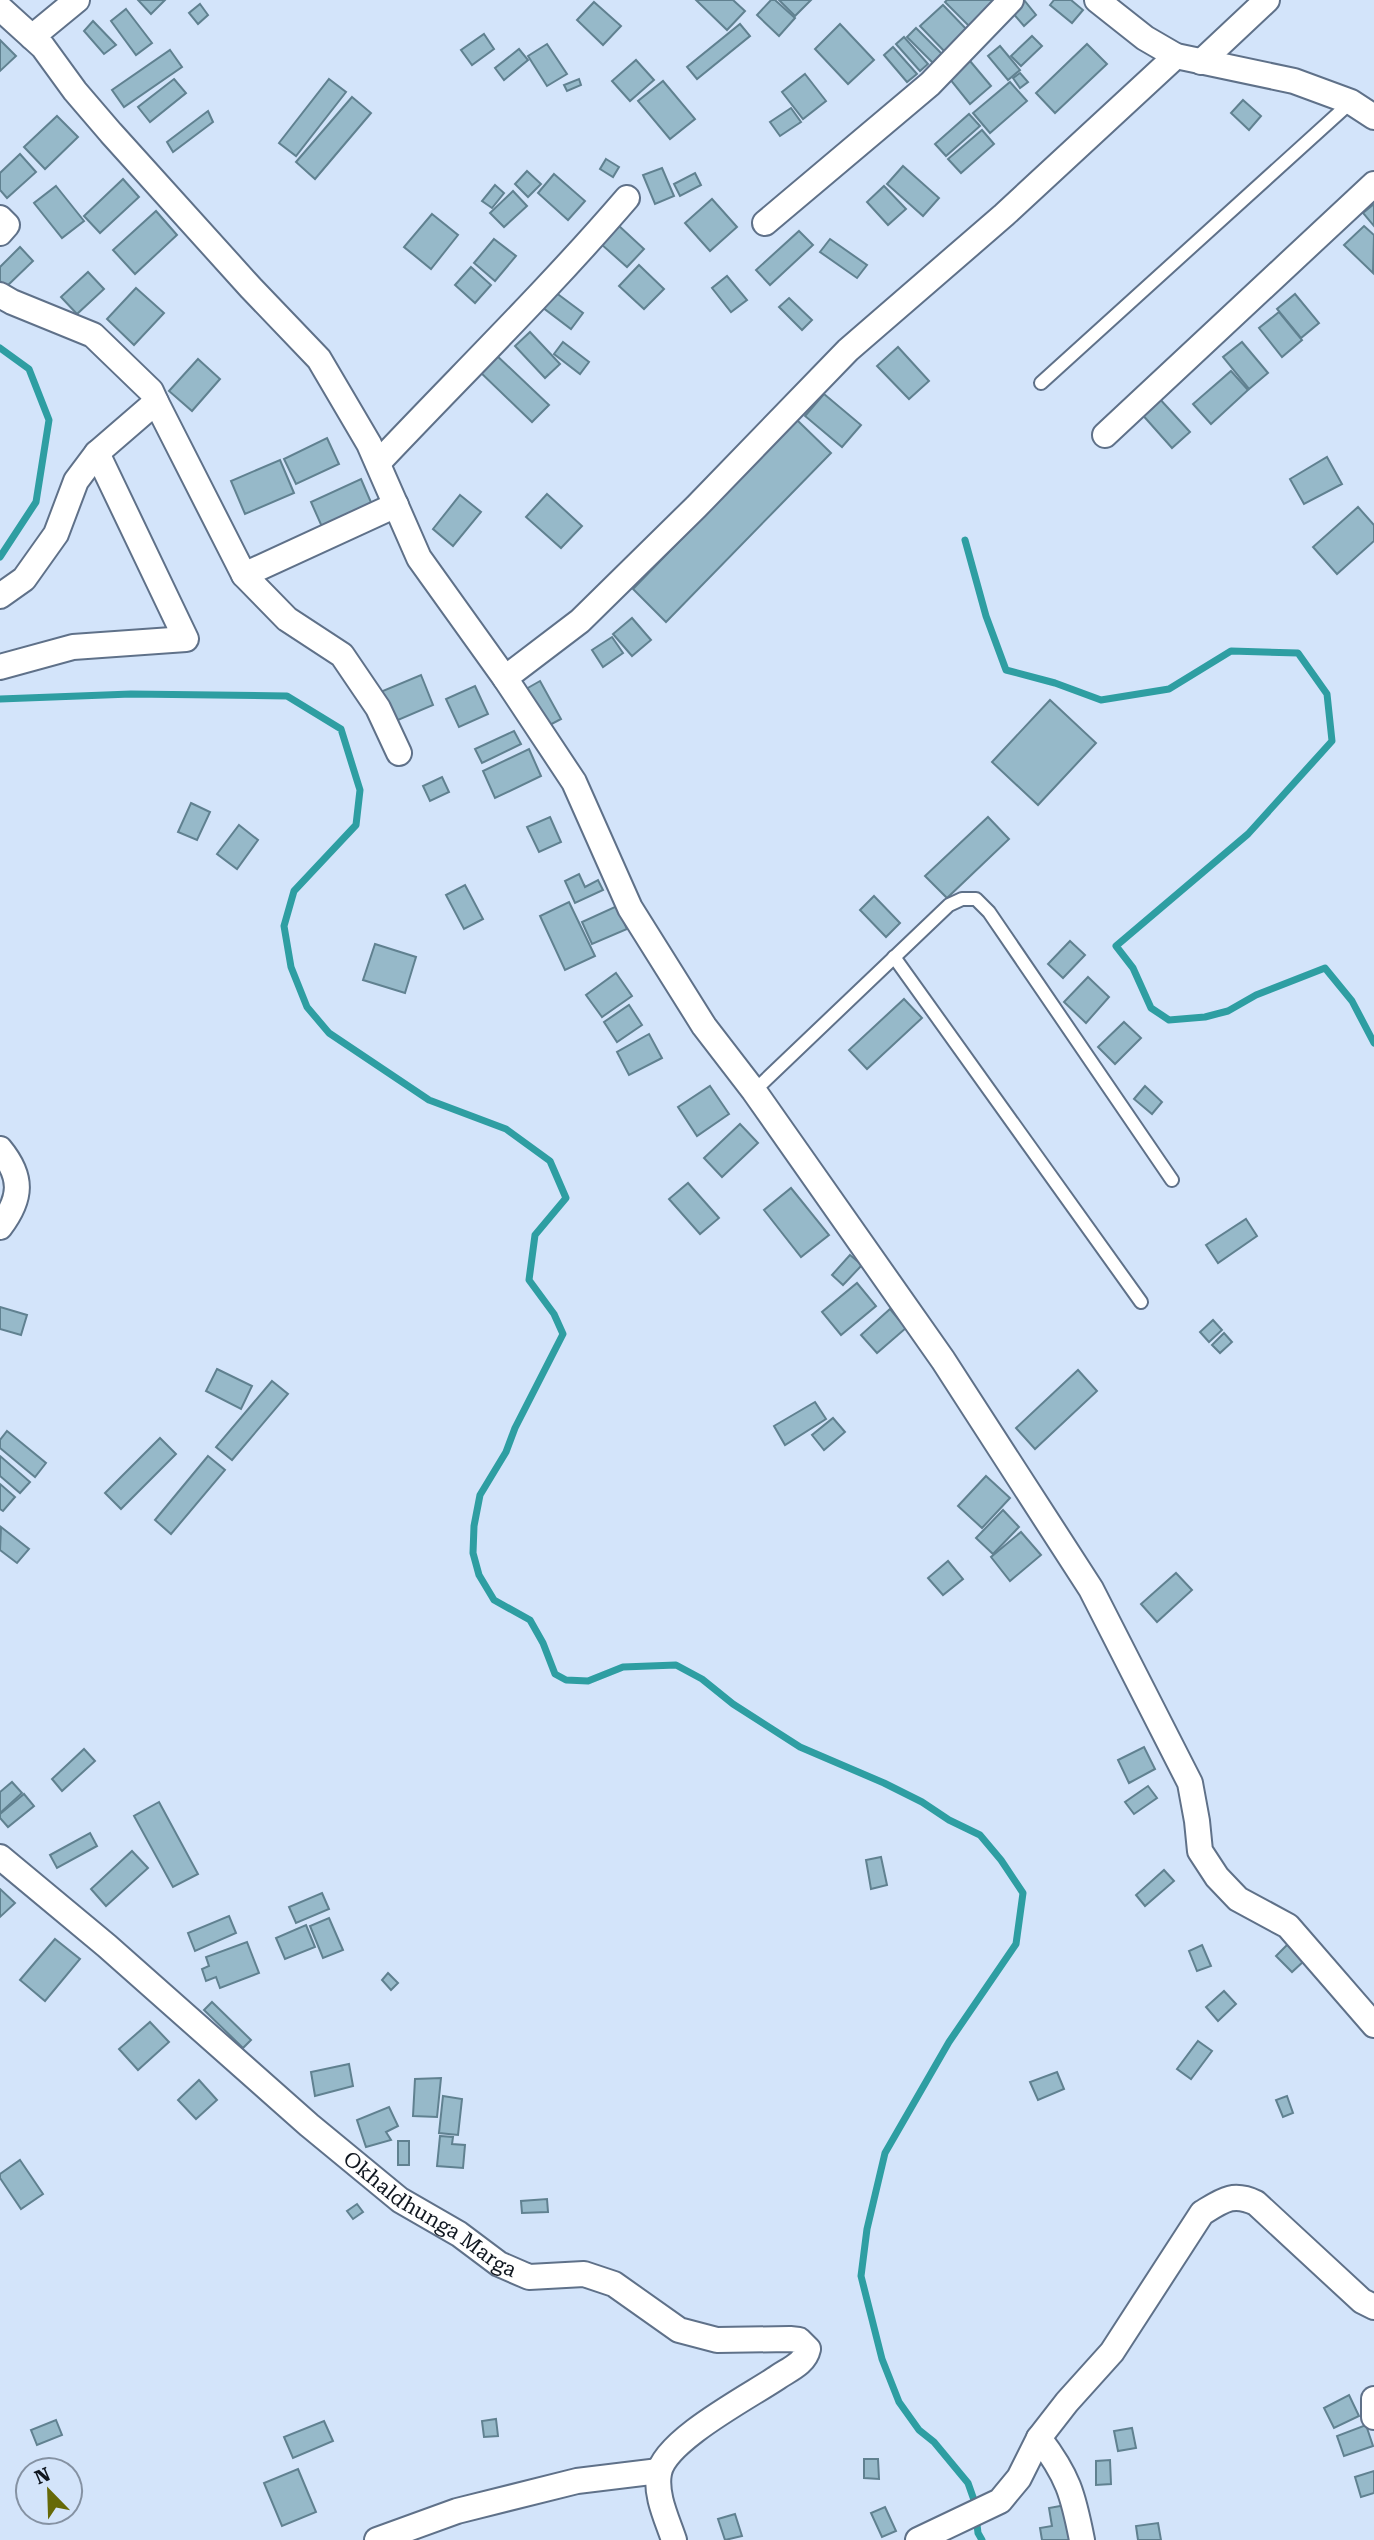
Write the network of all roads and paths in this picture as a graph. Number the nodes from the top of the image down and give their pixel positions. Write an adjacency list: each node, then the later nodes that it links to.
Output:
1 (77, 0): 6 (street)
2 (1012, 0): 14 (street)
3 (1097, 0): 7 (street)
4 (1267, 0): 8 (street)
5 (3, 16): 6 (street)
6 (33, 37): 21 (street)
7 (1176, 56): 8 (street); 26 (street)
8 (1201, 62): 9 (street)
9 (1351, 102): 10 (street); 17 (lane)
10 (1374, 117)
11 (1374, 184): 19 (street)
12 (627, 198): 21 (street)
13 (0, 219): 15 (street)
14 (765, 223)
15 (0, 233)
16 (0, 295): 18 (street)
17 (1041, 383)
18 (156, 402): 20 (street); 23 (street)
19 (1105, 435)
20 (97, 453): 24 (street); 25 (street)
21 (378, 463): 22 (street)
22 (396, 505): 23 (street); 26 (street)
23 (244, 575): 27 (street)
24 (0, 596)
25 (0, 667)
26 (505, 678): 29 (street)
27 (399, 753)
28 (894, 957): 29 (lane); 31 (lane); 33 (lane)
29 (754, 1091): 35 (street)
30 (0, 1150): 32 (street)
31 (1172, 1180)
32 (0, 1227)
33 (1141, 1302)
34 (0, 1857): 40 (street, Okhaldhunga Marga)
35 (1374, 2025)
36 (1374, 2307): 39 (street)
37 (1374, 2399): 38 (street)
38 (1374, 2417)
39 (1039, 2438): 43 (street); 44 (street)
40 (659, 2471): 41 (street); 42 (street)
41 (377, 2540)
42 (674, 2540)
43 (918, 2540)
44 (1082, 2540)

